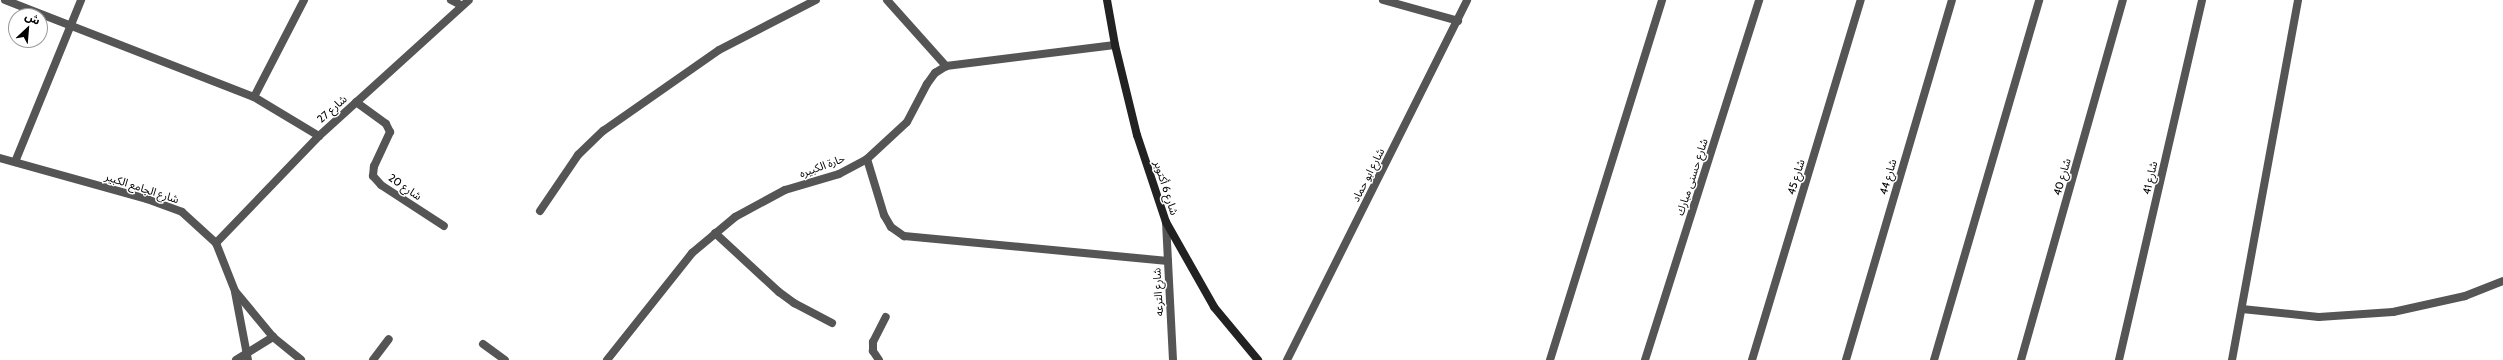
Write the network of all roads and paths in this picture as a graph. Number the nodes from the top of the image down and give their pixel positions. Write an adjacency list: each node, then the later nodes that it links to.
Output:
1 (5, 0): 21 (street)
2 (81, 0): 21 (street)
3 (304, 0): 24 (street)
4 (451, 0): 19 (street)
5 (469, 0): 19 (street, شارع 27)
6 (816, 0): 30 (street)
7 (886, 0): 23 (street)
8 (1107, 0): 22 (street, شارع 6 أكتوبر)
9 (1383, 0): 20 (street)
10 (1467, 0): 20 (street, شارع ابو حماد)
11 (1662, 0): 54 (street)
12 (1759, 0): 55 (street, شارع حسنى مبارك)
13 (1861, 0): 56 (street, شارع 45)
14 (1952, 0): 57 (street, شارع 44)
15 (2039, 0): 58 (street)
16 (2123, 0): 59 (street, شارع 40)
17 (2202, 0): 60 (street, شارع 41)
18 (2298, 0): 38 (street)
19 (461, 5): 25 (street, شارع 27)
20 (1458, 21): 53 (street, شارع ابو حماد)
21 (71, 24): 24 (street); 29 (street)
22 (1115, 45): 23 (street); 31 (street, شارع 6 أكتوبر)
23 (946, 66): 28 (street, حارة الكبيره)
24 (254, 97): 26 (street)
25 (356, 102): 26 (street, شارع 27); 32 (street, شارع 20)
26 (319, 136): 34 (street, شارع 27)
27 (0, 158): 29 (street, شارع الجامع الكبير)
28 (867, 159): 33 (street, حارة الكبيره); 35 (street)
29 (15, 162): 34 (street, شارع الجامع الكبير)
30 (540, 211)
31 (1166, 222): 35 (street, شارع الترعه); 52 (street, شارع 6 أكتوبر)
32 (444, 226)
33 (715, 233): 40 (street); 49 (street, حارة الكبيره)
34 (216, 243): 37 (street, شارع الجامع الكبير)
35 (1168, 261): 51 (street, شارع الترعه)
36 (2503, 281): 38 (street)
37 (235, 291): 41 (street, شارع الجامع الكبير); 44 (street)
38 (2242, 309): 61 (street)
39 (886, 317): 50 (street)
40 (832, 323)
41 (273, 337): 44 (street); 46 (street, شارع الجامع الكبير)
42 (389, 338): 47 (street)
43 (483, 344): 48 (street)
44 (247, 357): 45 (street)
45 (236, 360)
46 (302, 360)
47 (373, 360)
48 (505, 360)
49 (607, 360)
50 (879, 360)
51 (1173, 360)
52 (1258, 360)
53 (1287, 360)
54 (1550, 360)
55 (1645, 360)
56 (1752, 360)
57 (1846, 360)
58 (1934, 360)
59 (2021, 360)
60 (2119, 360)
61 (2232, 360)

